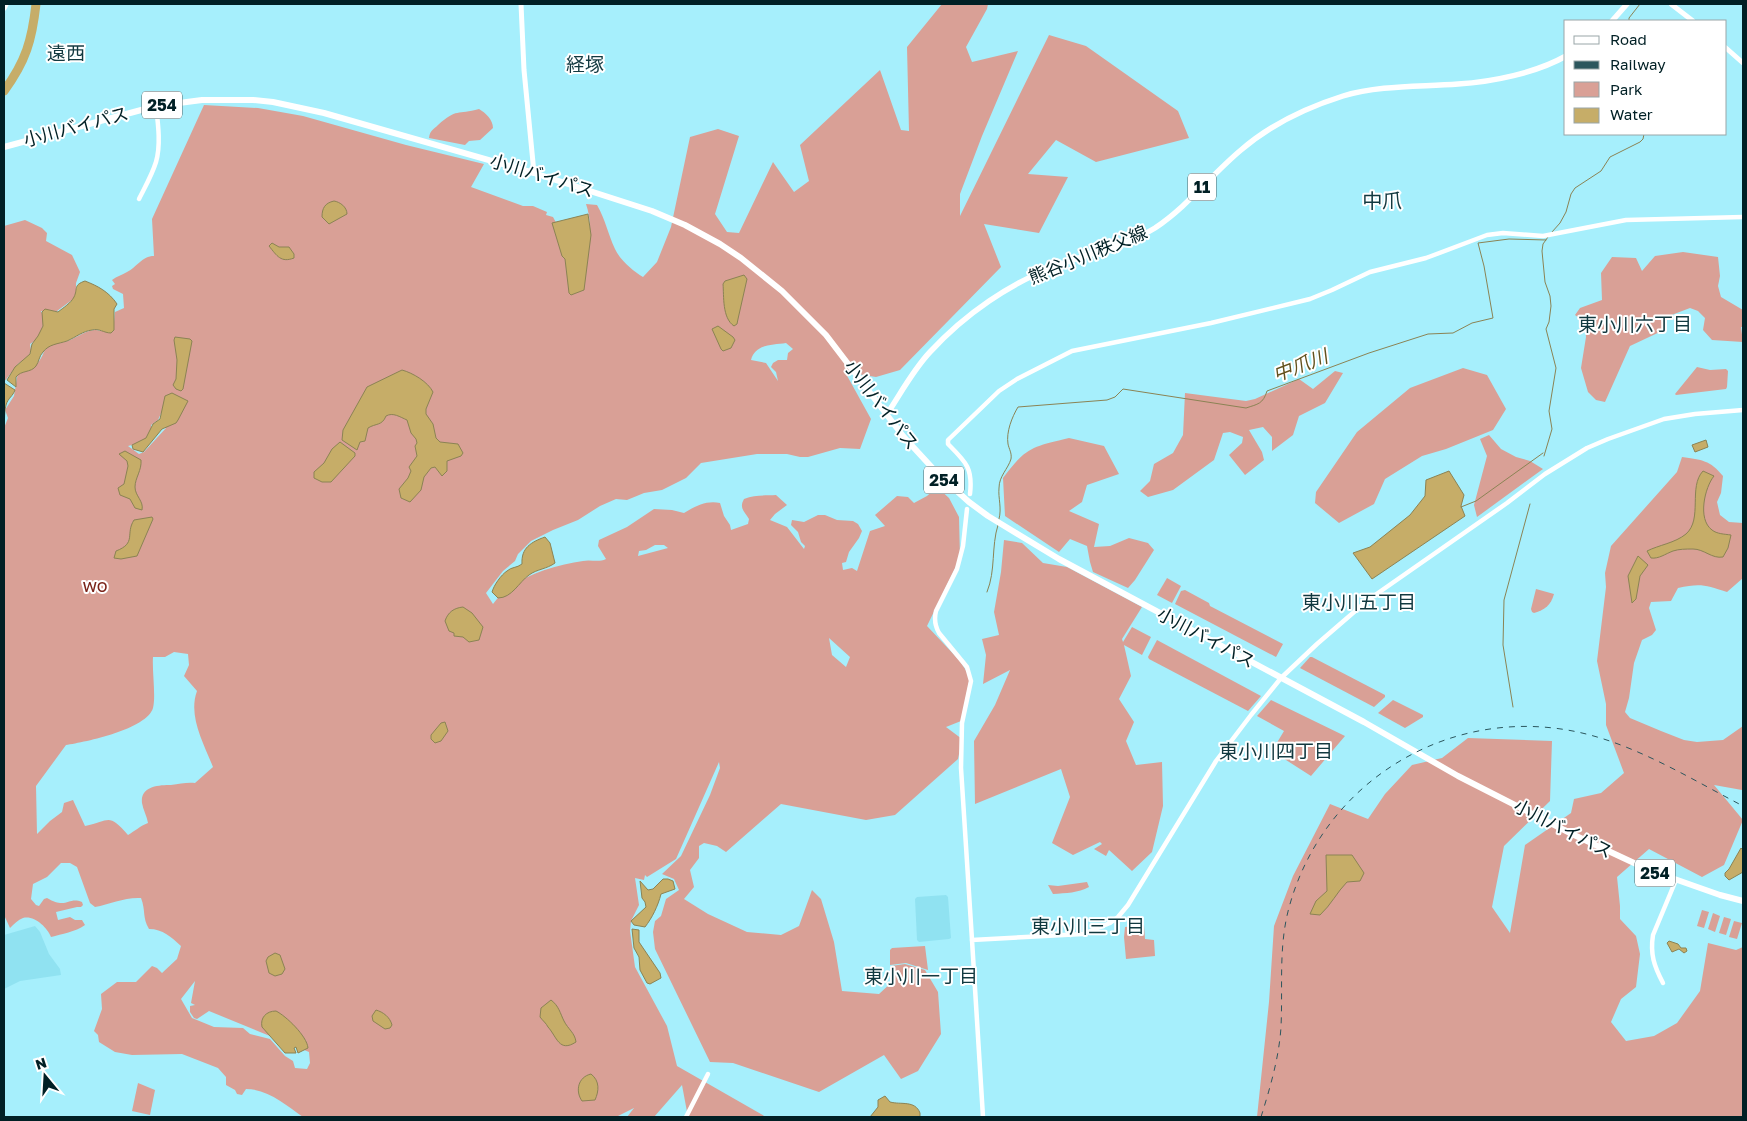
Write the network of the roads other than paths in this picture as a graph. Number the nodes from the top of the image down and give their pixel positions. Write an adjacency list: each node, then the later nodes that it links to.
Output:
1 (6, 4): 5 (main road)
2 (521, 4): 13 (main road)
3 (1627, 4): 6 (main road)
4 (1671, 4): 7 (main road)
5 (4, 8)
6 (1613, 20)
7 (1692, 20)
8 (1727, 49): 10 (main road)
9 (1564, 57): 17 (main road, 熊谷小川秩父線 / 11)
10 (1743, 63)
11 (156, 106): 12 (highway, 小川バイパス / 254); 13 (highway, 小川バイパス / 254); 14 (street)
12 (4, 147)
13 (534, 173): 17 (highway, 小川バイパス / 254)
14 (139, 199)
15 (1743, 216): 18 (street)
16 (1743, 410): 20 (street)
17 (887, 414): 20 (highway, 小川バイパス / 254)
18 (970, 494)
19 (967, 510): 23 (street)
20 (1281, 678): 21 (highway, 小川バイパス / 254); 23 (street)
21 (1676, 880): 22 (highway, 小川バイパス / 254); 24 (street)
22 (1743, 901)
23 (972, 940): 27 (street)
24 (1663, 983)
25 (708, 1074): 26 (street)
26 (686, 1117)
27 (983, 1117)

